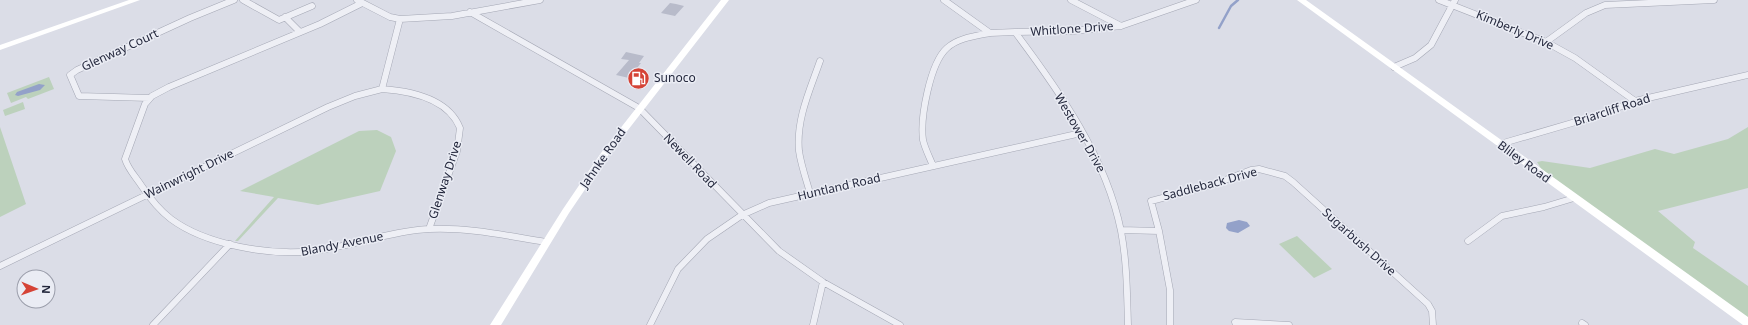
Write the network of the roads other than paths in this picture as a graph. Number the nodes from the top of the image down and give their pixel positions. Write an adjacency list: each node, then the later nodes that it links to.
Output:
1 (136, 0): 23 (street)
2 (234, 0): 28 (street, Glenway Court)
3 (243, 0): 16 (street)
4 (540, 0): 15 (street)
5 (725, 0): 30 (street, Jahnke Road)
6 (944, 0): 21 (street)
7 (1071, 0): 18 (street)
8 (1196, 0): 18 (street, Whitlone Drive)
9 (1301, 0): 25 (street, Bliley Road)
10 (1439, 0): 13 (street, Kimberly Drive)
11 (1714, 0): 22 (street)
12 (359, 2): 17 (street); 19 (street)
13 (1454, 2): 22 (street, Kimberly Drive); 25 (street)
14 (312, 6): 16 (street)
15 (470, 12): 17 (street); 30 (street, Newell Road)
16 (285, 17): 19 (street)
17 (400, 19): 27 (street)
18 (1121, 26): 20 (street, Whitlone Drive)
19 (300, 32): 28 (street)
20 (1015, 32): 21 (street); 31 (street, Westower Drive)
21 (990, 33): 33 (street)
22 (1546, 42): 29 (street, Kimberly Drive)
23 (0, 48)
24 (820, 61): 35 (street)
25 (1394, 67): 32 (street, Bliley Road)
26 (1748, 75): 29 (street, Briarcliff Road)
27 (382, 89): 36 (street, Wainwright Drive); 39 (street, Glenway Drive)
28 (149, 98): 36 (street, Blandy Avenue)
29 (1635, 101): 32 (street, Briarcliff Road)
30 (639, 108): 38 (street, Newell Road); 43 (street, Jahnke Road)
31 (1081, 133): 33 (street, Huntland Road); 40 (street, Westower Drive)
32 (1500, 144): 37 (street, Bliley Road)
33 (933, 166): 35 (street, Huntland Road)
34 (1269, 171): 41 (street, Saddleback Drive); 57 (street, Sugarbush Drive)
35 (810, 194): 38 (street, Huntland Road)
36 (147, 195): 44 (street, Blandy Avenue); 45 (street, Wainwright Drive)
37 (1574, 198): 42 (street); 47 (street, Bliley Road)
38 (742, 215): 46 (street, Newell Road); 50 (street, Huntland Road)
39 (428, 229): 43 (street, Blandy Avenue); 44 (street, Blandy Avenue)
40 (1121, 230): 41 (street); 53 (street, Westower Drive)
41 (1159, 231): 54 (street)
42 (1468, 241)
43 (546, 242): 49 (street, Jahnke Road)
44 (230, 244): 48 (street)
45 (0, 266)
46 (823, 282): 51 (street); 52 (street, Newell Road)
47 (1748, 323)
48 (152, 325)
49 (495, 325)
50 (650, 325)
51 (813, 325)
52 (900, 325)
53 (1128, 325)
54 (1170, 325)
55 (1236, 325): 56 (street)
56 (1289, 325)
57 (1433, 325)

